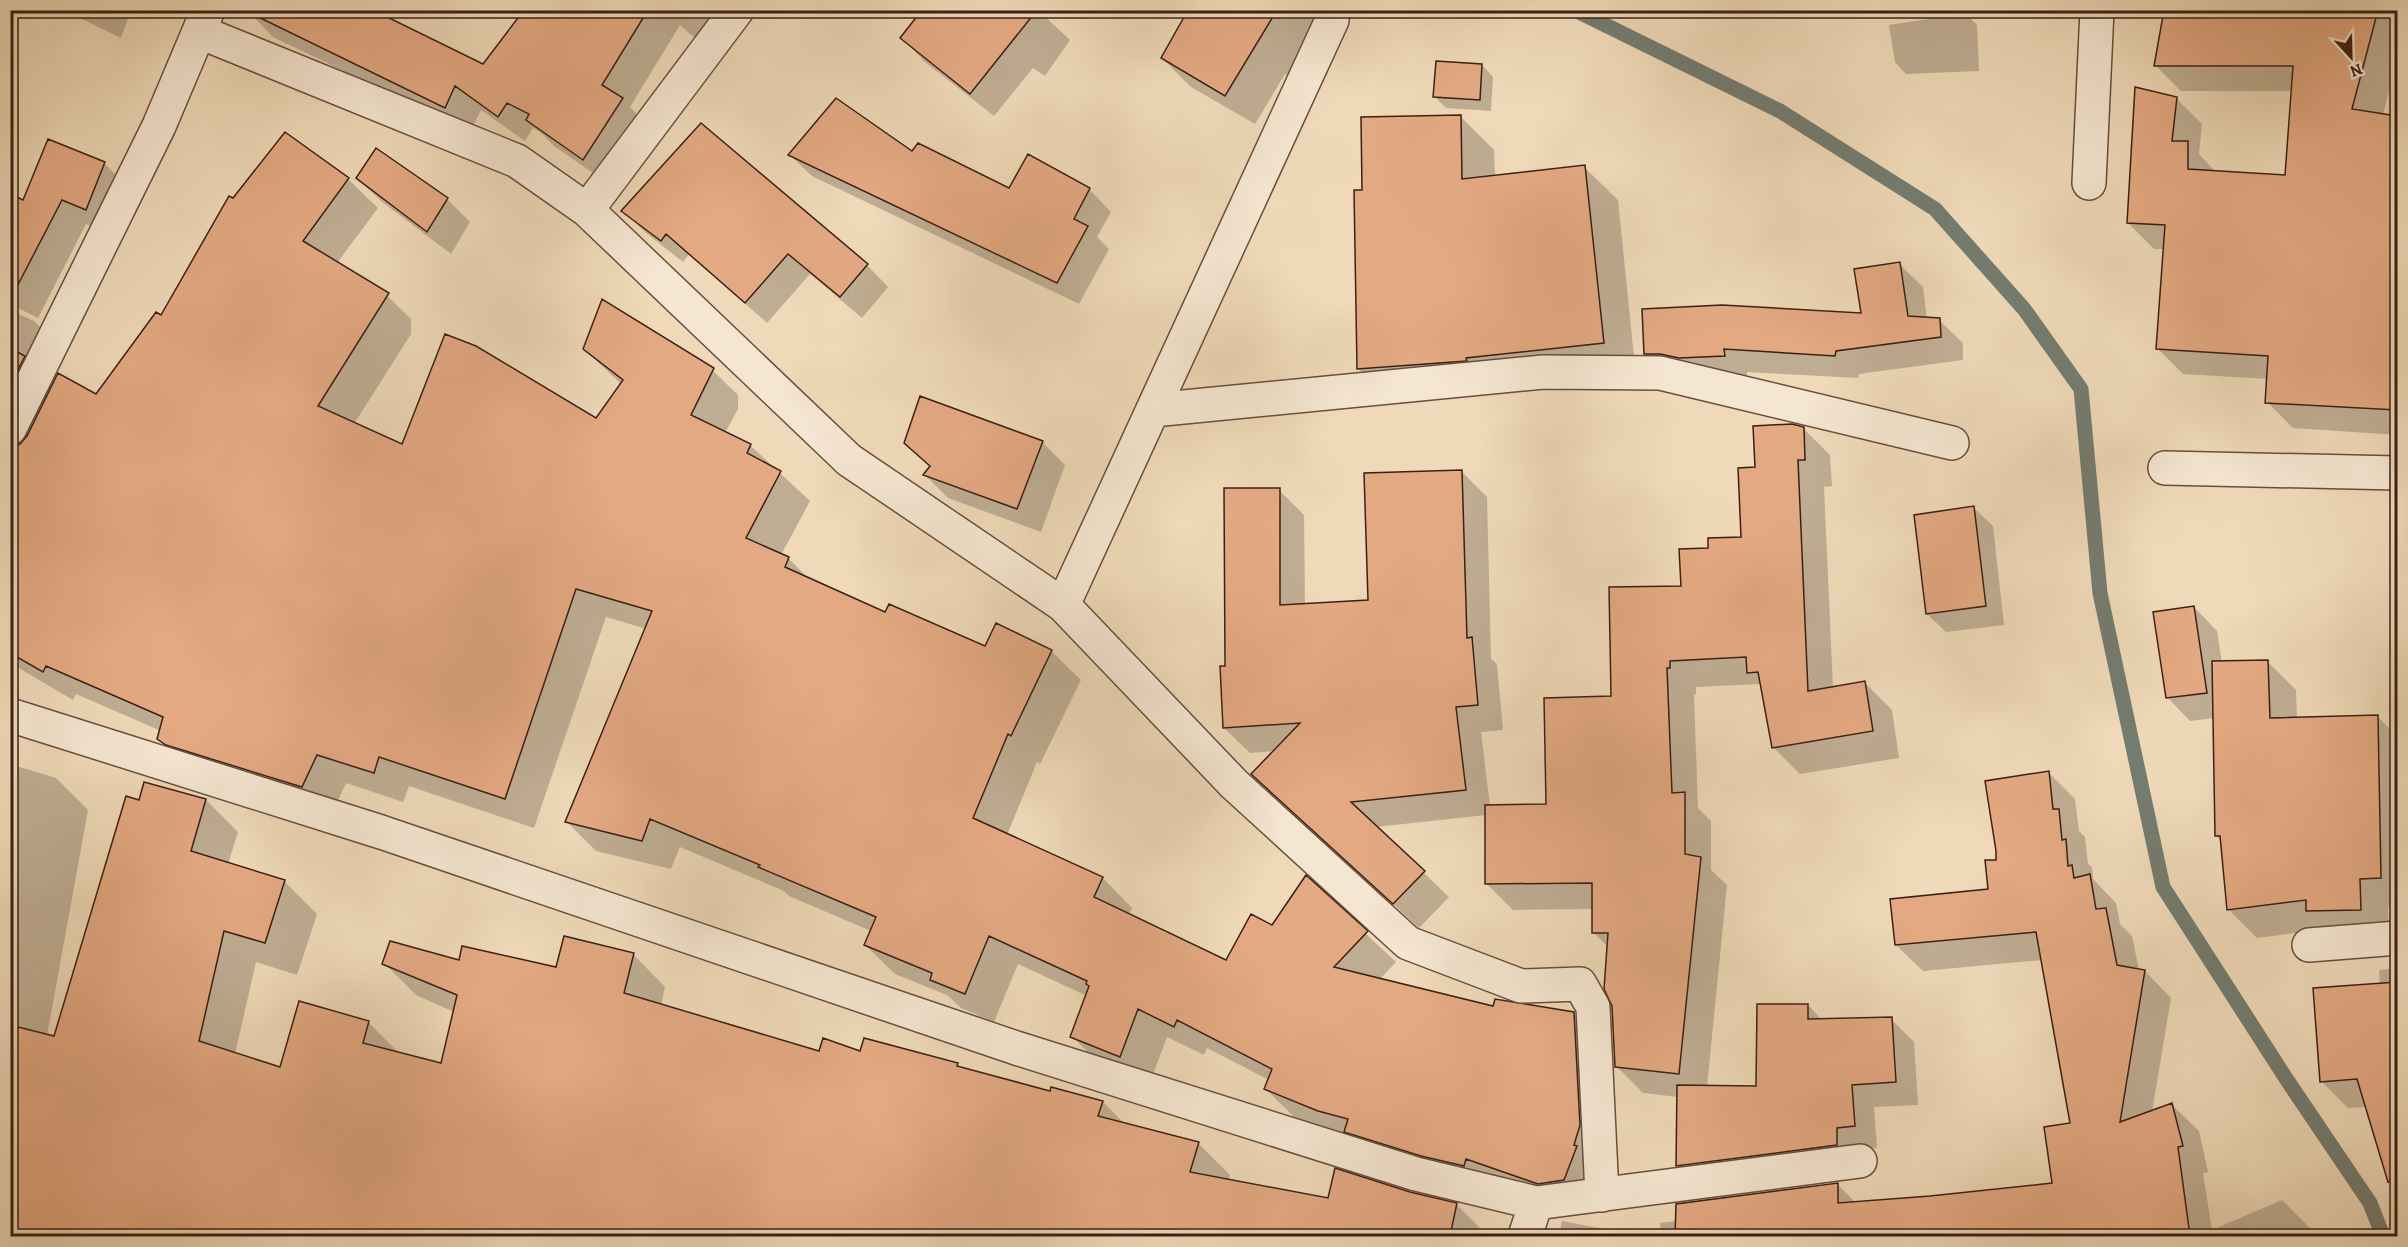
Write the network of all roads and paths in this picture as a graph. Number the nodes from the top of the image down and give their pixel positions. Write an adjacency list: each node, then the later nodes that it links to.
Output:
1 (737, 10): 6 (street)
2 (2097, 10): 5 (street)
3 (1332, 20): 7 (street)
4 (204, 21): 6 (street); 8 (street)
5 (2089, 183)
6 (586, 210): 12 (street)
7 (1153, 410): 9 (street); 12 (street)
8 (10, 428)
9 (1952, 443)
10 (2165, 468): 11 (street)
11 (2397, 473)
12 (1063, 605): 17 (street)
13 (10, 715): 18 (street)
14 (2397, 938): 15 (street)
15 (2309, 945)
16 (1860, 1161): 17 (street)
17 (1602, 1195): 18 (street)
18 (1536, 1203): 19 (street)
19 (1525, 1236)

